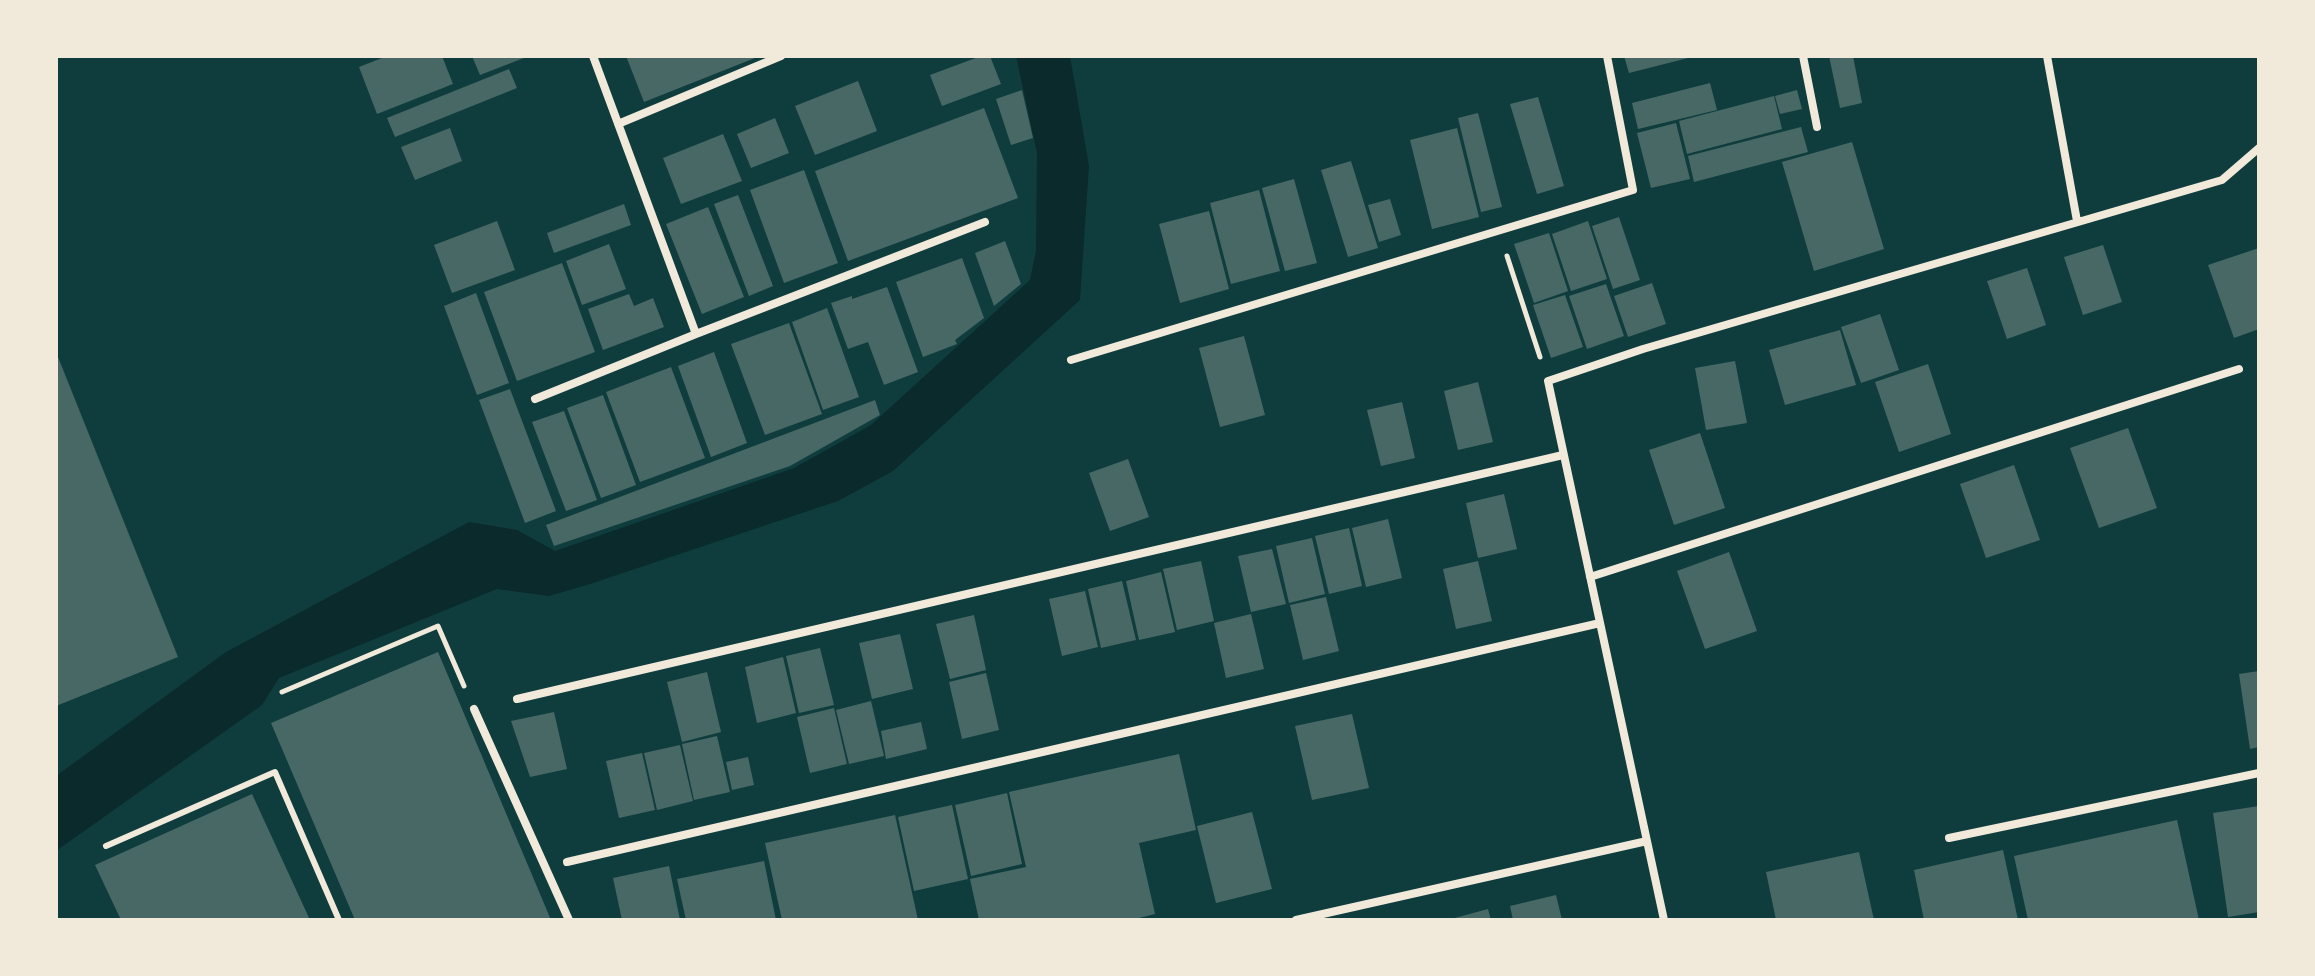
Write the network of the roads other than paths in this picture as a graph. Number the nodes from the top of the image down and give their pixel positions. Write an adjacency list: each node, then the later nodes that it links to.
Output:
1 (593, 56): 6 (street)
2 (781, 56): 6 (street)
3 (1607, 56): 12 (street)
4 (1803, 56): 7 (street)
5 (2047, 56): 9 (street)
6 (618, 124): 11 (street)
7 (1817, 127)
8 (2259, 148): 9 (street)
9 (2077, 221): 15 (street)
10 (985, 222): 11 (street)
11 (696, 334): 14 (street)
12 (1071, 360)
13 (2239, 369): 16 (street)
14 (535, 399)
15 (1563, 455): 16 (street); 18 (street)
16 (1590, 577): 17 (street)
17 (1600, 623): 22 (street); 24 (street)
18 (517, 699)
19 (474, 709): 26 (street)
20 (2259, 773): 21 (street)
21 (1949, 838)
22 (1647, 841): 27 (street); 28 (street)
23 (106, 846): 25 (lane)
24 (567, 862)
25 (339, 920)
26 (569, 920)
27 (1296, 920)
28 (1664, 920)

